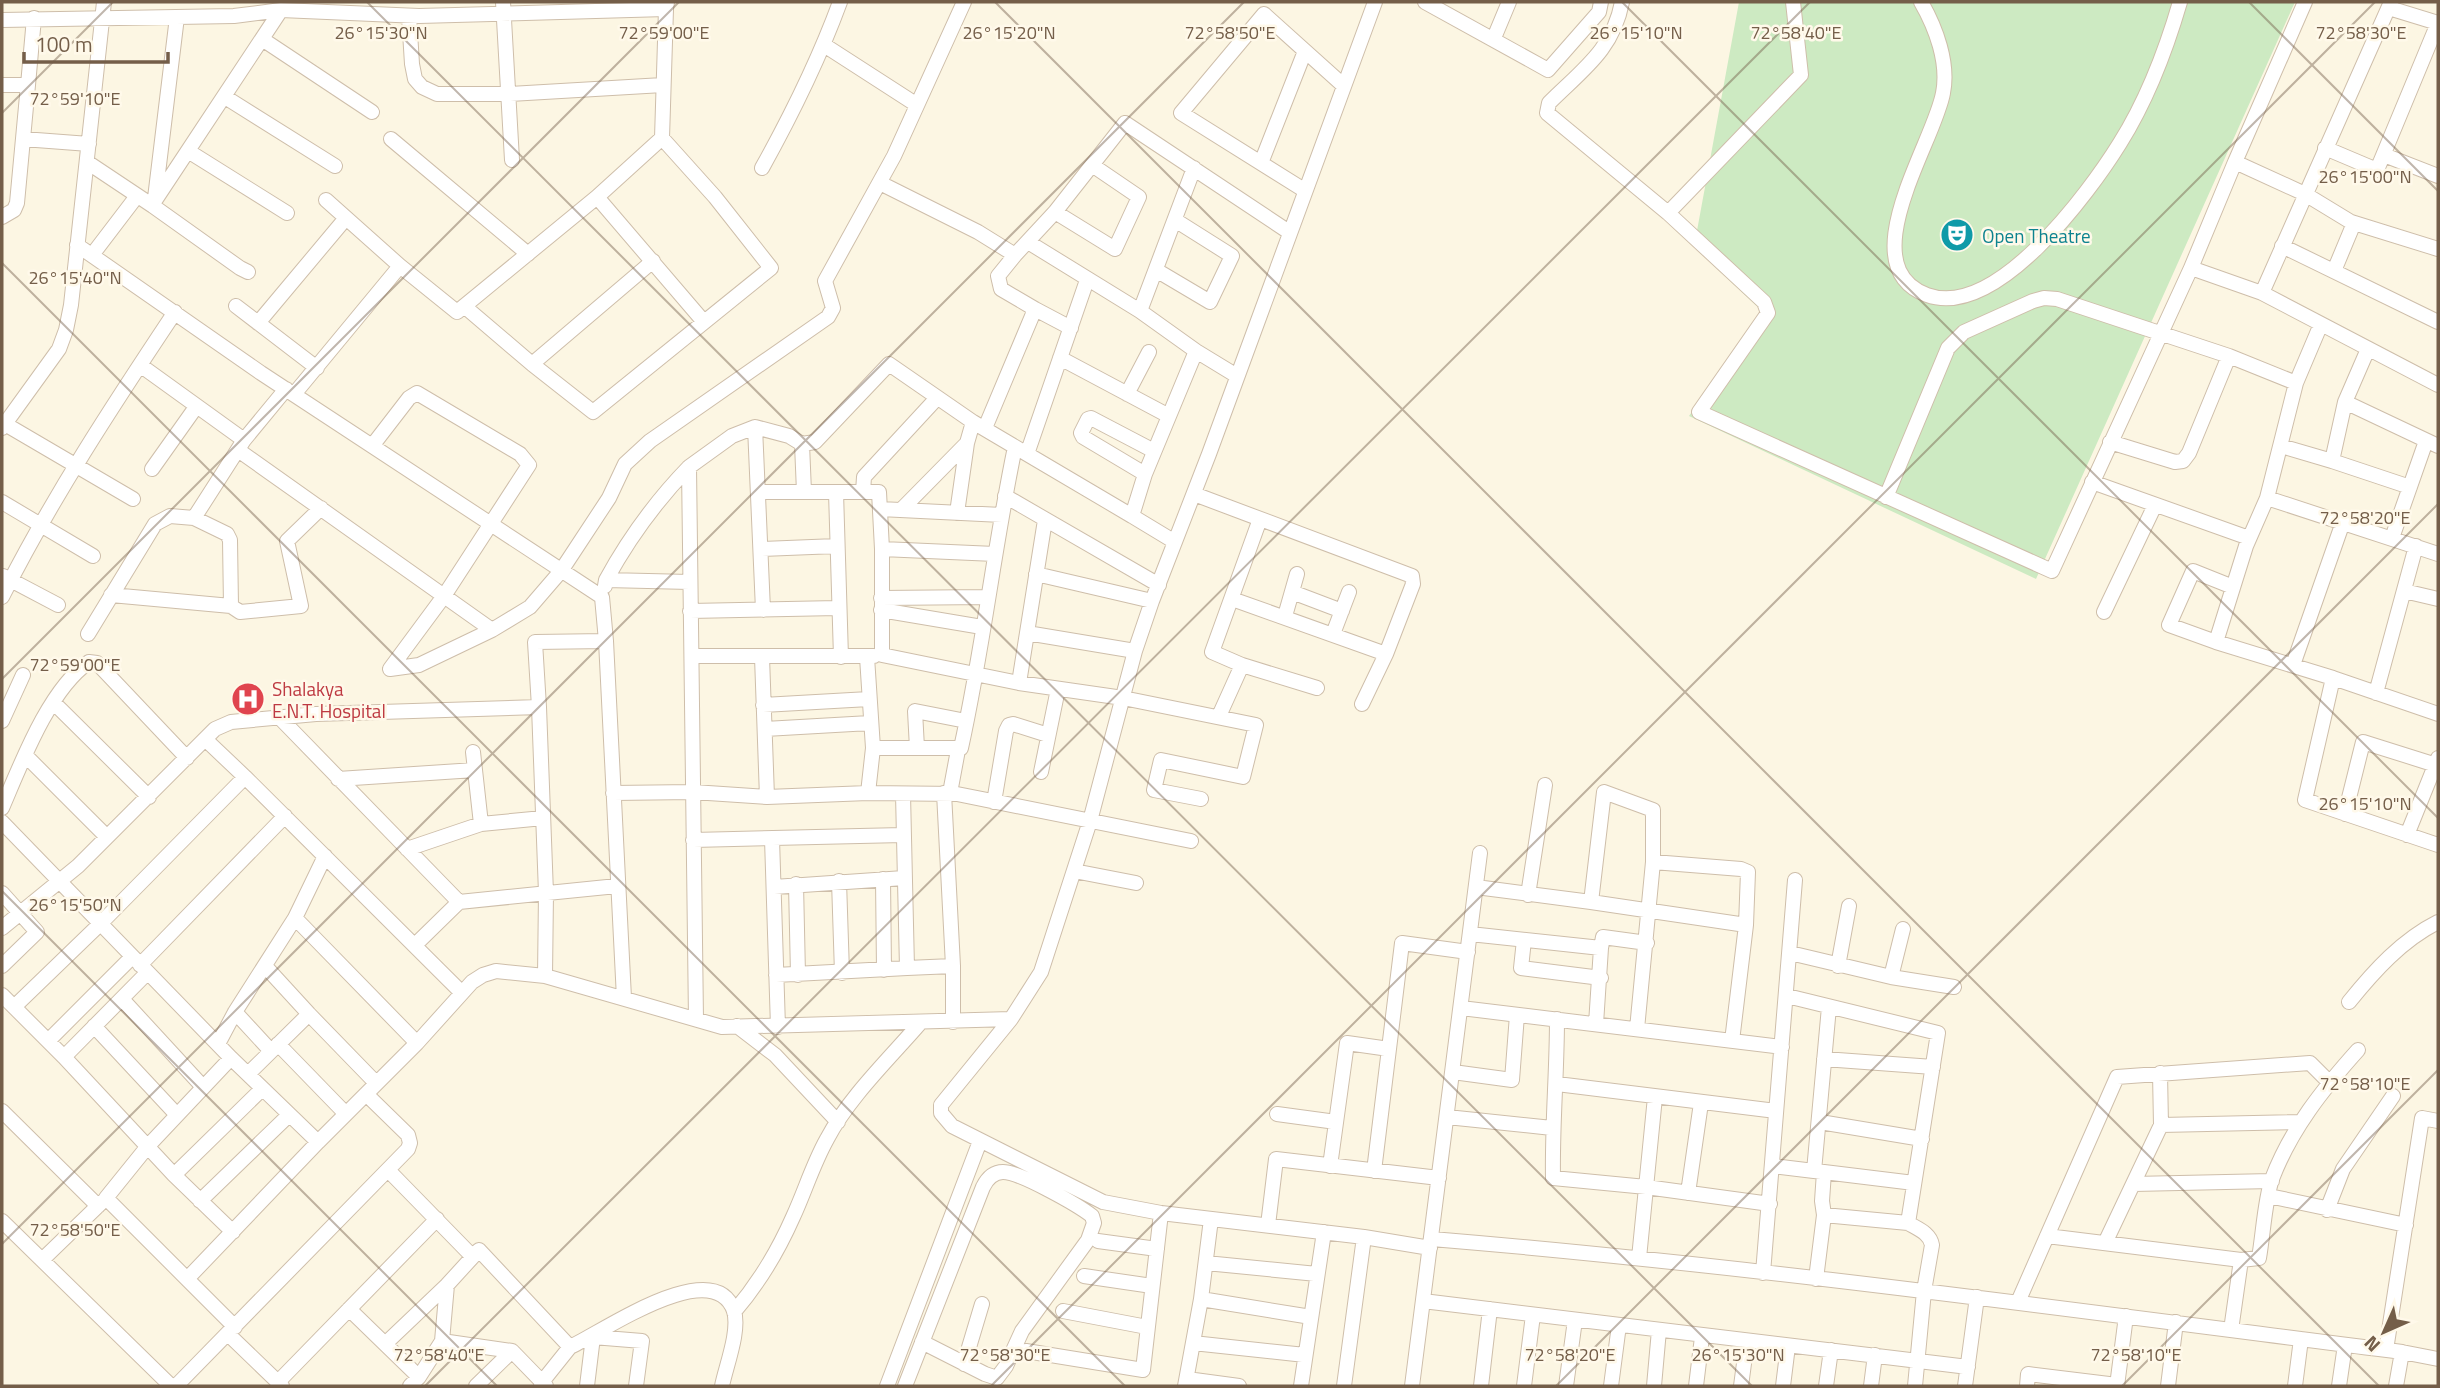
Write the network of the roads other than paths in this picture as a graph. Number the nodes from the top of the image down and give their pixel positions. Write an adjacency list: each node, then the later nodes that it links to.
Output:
1 (104, 2): 18 (street)
2 (840, 2): 24 (street)
3 (964, 2): 32 (street)
4 (1375, 2): 29 (street)
5 (1428, 2): 22 (street)
6 (1509, 2): 22 (street)
7 (1601, 2): 22 (street)
8 (1622, 2): 59 (street)
9 (1793, 2): 59 (street)
10 (1922, 2): 11 (street)
11 (2180, 2)
12 (2305, 2): 43 (street)
13 (667, 5): 15 (street); 28 (street)
14 (2390, 5): 38 (street); 40 (street)
15 (503, 7): 17 (street); 30 (street)
16 (281, 10): 17 (street); 19 (street); 23 (street)
17 (409, 16): 30 (street)
18 (103, 17): 19 (street); 20 (street); 37 (street)
19 (177, 17): 56 (street)
20 (34, 18): 21 (street); 27 (street)
21 (2, 20)
22 (1494, 38)
23 (262, 39): 31 (street); 33 (street)
24 (824, 45): 32 (street); 47 (street)
25 (1305, 51): 29 (street); 44 (street); 44 (street)
26 (2, 85): 27 (street)
27 (28, 85): 35 (street)
28 (663, 85): 30 (street); 34 (street)
29 (1344, 86): 51 (street)
30 (510, 94): 41 (street)
31 (225, 97): 39 (street); 46 (street)
32 (917, 105): 50 (street)
33 (372, 112)
34 (663, 138): 54 (street); 85 (street)
35 (23, 139): 37 (street); 60 (street)
36 (391, 139): 70 (street)
37 (89, 144): 42 (street)
38 (2325, 148): 40 (street); 52 (street)
39 (188, 152): 56 (street); 58 (street)
40 (2384, 155): 49 (street)
41 (512, 160)
42 (87, 162): 53 (street); 66 (street)
43 (2235, 162): 52 (street); 74 (street)
44 (1261, 163): 51 (street)
45 (1092, 165): 48 (street); 57 (street); 57 (street)
46 (335, 166)
47 (762, 168)
48 (1194, 168): 62 (street); 64 (street)
49 (2438, 176)
50 (880, 183): 71 (street); 160 (street)
51 (1304, 190): 64 (street)
52 (2305, 194): 63 (street); 67 (street)
53 (137, 197): 56 (street); 69 (street)
54 (597, 197): 70 (street); 72 (street)
55 (326, 200): 61 (street)
56 (154, 204): 77 (street)
57 (1055, 212): 65 (street)
58 (287, 213)
59 (1668, 213): 133 (street)
60 (2, 217)
61 (346, 218): 73 (street); 87 (street)
62 (1175, 220): 75 (street); 75 (street)
63 (2354, 223): 68 (street); 76 (street)
64 (1289, 232): 99 (street)
65 (1028, 242): 71 (street); 78 (street)
66 (78, 245): 69 (street); 109 (street)
67 (2282, 246): 76 (street); 79 (street)
68 (2438, 249)
69 (92, 254): 84 (street)
70 (528, 254): 81 (street)
71 (1016, 255): 82 (street)
72 (653, 261): 85 (street); 96 (street)
73 (400, 265): 81 (street); 98 (street)
74 (2191, 268): 79 (street); 90 (street)
75 (1156, 270): 83 (street)
76 (2334, 271): 86 (street)
77 (248, 272)
78 (1087, 280): 83 (street); 89 (street)
79 (2262, 293): 88 (street)
80 (236, 306): 87 (street)
81 (464, 306): 96 (street)
82 (1035, 309): 89 (street); 108 (street)
83 (1140, 311): 92 (street)
84 (175, 312): 97 (street); 102 (street)
85 (704, 322): 96 (street)
86 (2438, 322)
87 (258, 323): 98 (street)
88 (2321, 324): 91 (street); 100 (street)
89 (1070, 328): 95 (street)
90 (2160, 332): 94 (street); 111 (street); 133 (street)
91 (2368, 349): 101 (street); 105 (street)
92 (1196, 351): 99 (street); 107 (street)
93 (1149, 352): 103 (street)
94 (2229, 356): 100 (street); 111 (street)
95 (1060, 358): 103 (street); 118 (street)
96 (532, 364)
97 (139, 365): 106 (street); 121 (street)
98 (317, 368): 102 (street)
99 (1237, 376): 131 (street)
100 (2296, 383): 117 (street)
101 (2438, 384)
102 (290, 391): 115 (street); 116 (street)
103 (1127, 394): 107 (street)
104 (937, 398): 108 (street); 113 (street); 130 (street)
105 (2345, 402): 114 (street); 120 (street)
106 (196, 407): 115 (street); 123 (street)
107 (1169, 416): 119 (street)
108 (979, 425): 112 (street); 118 (street)
109 (3, 426): 121 (street)
110 (755, 427): 113 (street); 122 (street); 127 (street)
111 (2110, 442): 125 (street)
112 (967, 443): 140 (street); 141 (street)
113 (802, 444): 128 (street)
114 (2432, 444): 126 (street)
115 (241, 445): 138 (street); 144 (street)
116 (372, 446): 148 (street); 148 (street)
117 (2281, 446): 120 (street); 134 (street)
118 (1021, 451): 132 (street); 143 (street)
119 (1154, 451): 124 (street); 124 (street)
120 (2332, 461): 126 (street)
121 (76, 465): 135 (street); 149 (street)
122 (690, 467): 164 (street); 165 (street)
123 (152, 469)
124 (1145, 474): 143 (street)
125 (2092, 482): 133 (street); 137 (street)
126 (2410, 487): 151 (street)
127 (759, 492): 128 (street); 155 (street)
128 (804, 492): 129 (street)
129 (836, 492): 130 (street); 153 (street)
130 (863, 492): 139 (street)
131 (1194, 494): 145 (street); 152 (street)
132 (1005, 496): 142 (street); 146 (street)
133 (1886, 497)
134 (2267, 498): 147 (street); 150 (street)
135 (133, 499)
136 (2, 502): 149 (street)
137 (2155, 505): 150 (street); 186 (street)
138 (321, 508): 172 (street); 181 (street)
139 (880, 509): 140 (street); 156 (street)
140 (901, 510): 141 (street)
141 (957, 513): 142 (street)
142 (1002, 515): 157 (street)
143 (1132, 516): 152 (street)
144 (194, 518): 171 (street); 181 (street)
145 (1260, 519): 176 (street); 197 (street)
146 (1045, 520): 161 (street); 166 (street)
147 (2343, 522): 151 (street); 203 (street)
148 (489, 523): 160 (street); 172 (street)
149 (41, 525): 159 (street); 163 (street)
150 (2249, 538): 167 (street)
151 (2392, 538): 154 (street)
152 (1175, 542): 166 (street)
153 (837, 546): 155 (street); 182 (street)
154 (2416, 546): 158 (street); 168 (street)
155 (761, 549): 183 (street)
156 (882, 550): 157 (street); 180 (street)
157 (995, 554): 175 (street)
158 (2438, 554)
159 (93, 556)
160 (564, 573): 174 (street); 189 (street)
161 (1036, 574): 178 (street); 190 (street)
162 (1297, 574): 169 (street)
163 (6, 578): 173 (street); 179 (street)
164 (606, 580): 165 (street); 174 (street)
165 (690, 582): 184 (street)
166 (1159, 585): 178 (street)
167 (2233, 587): 194 (street); 194 (street)
168 (2404, 591): 177 (street); 210 (street)
169 (1292, 592): 185 (street); 187 (street)
170 (1349, 592): 185 (street)
171 (111, 595): 181 (street); 191 (street)
172 (444, 596): 189 (street); 189 (street)
173 (2, 597)
174 (602, 597): 193 (street)
175 (987, 597): 180 (street); 188 (street)
176 (1232, 599): 187 (street); 202 (street)
177 (2438, 599)
178 (1152, 601): 195 (street)
179 (58, 604)
180 (881, 604): 188 (street); 196 (street)
181 (231, 606)
182 (838, 608): 183 (street); 200 (street)
183 (763, 610): 184 (street)
184 (691, 611): 198 (street)
185 (1342, 611): 192 (street)
186 (2104, 612)
187 (1285, 616): 192 (street)
188 (982, 627): 204 (street)
189 (492, 630)
190 (1027, 633): 195 (street); 207 (street)
191 (88, 634)
192 (1333, 634): 197 (street)
193 (606, 641): 216 (street); 239 (street)
194 (2216, 642): 203 (street)
195 (1135, 651): 211 (street)
196 (882, 654): 201 (street); 204 (street)
197 (1386, 654): 214 (street)
198 (692, 656): 199 (street); 238 (street)
199 (762, 657): 200 (street); 215 (street)
200 (841, 657): 201 (street)
201 (867, 657): 212 (street)
202 (1242, 665): 208 (street); 218 (street)
203 (2293, 665): 206 (street)
204 (976, 674): 207 (street); 220 (street)
205 (23, 675): 221 (street)
206 (2333, 678): 210 (street); 248 (street)
207 (1019, 683): 209 (street)
208 (1317, 688)
209 (1058, 689): 211 (street); 224 (street)
210 (2376, 693): 217 (street)
211 (1123, 698): 218 (street); 251 (street)
212 (869, 699): 215 (street); 222 (street)
213 (53, 702): 230 (street); 231 (street); 243 (street)
214 (1362, 704)
215 (763, 705): 223 (street)
216 (539, 708): 219 (street); 250 (street)
217 (2438, 714)
218 (1219, 716): 245 (street)
219 (280, 718): 225 (street); 236 (street)
220 (966, 720): 227 (street); 228 (street)
221 (2, 721)
222 (870, 723): 223 (street); 226 (street)
223 (765, 729): 244 (street)
224 (1048, 735): 234 (street); 246 (street)
225 (205, 739): 231 (street); 235 (street)
226 (873, 748): 227 (street); 240 (street)
227 (917, 748): 228 (street)
228 (958, 750): 241 (street)
229 (473, 752): 233 (street)
230 (26, 755): 247 (street); 256 (street)
231 (187, 758): 243 (street)
232 (2437, 762): 248 (street); 255 (street)
233 (475, 770): 236 (street); 253 (street)
234 (1041, 772)
235 (245, 777): 249 (street); 286 (street)
236 (338, 779): 261 (street)
237 (1545, 785): 278 (street)
238 (693, 792): 239 (street); 244 (street); 258 (street)
239 (613, 793): 273 (street)
240 (868, 793): 242 (street); 244 (street)
241 (947, 793): 242 (street); 246 (street); 300 (street)
242 (902, 794): 254 (street)
243 (149, 797): 256 (street)
244 (767, 797)
245 (1200, 799)
246 (994, 802): 251 (street)
247 (2, 808)
248 (2345, 814): 255 (street)
249 (285, 816): 263 (street); 297 (street)
250 (543, 818): 253 (street); 277 (street)
251 (1090, 821): 259 (street); 265 (street)
252 (2, 822): 268 (street)
253 (481, 824): 261 (street)
254 (903, 835): 257 (street); 266 (street)
255 (2407, 835): 260 (street)
256 (107, 838): 268 (street)
257 (772, 839): 258 (street); 274 (street)
258 (693, 840): 323 (street)
259 (1191, 841)
260 (2438, 845)
261 (407, 849): 279 (street)
262 (1480, 853): 275 (street)
263 (325, 856): 284 (street); 293 (street)
264 (1653, 862): 280 (street); 282 (street); 287 (street)
265 (1074, 871): 271 (street); 324 (street)
266 (904, 878): 267 (street); 302 (street)
267 (883, 879): 270 (street); 303 (street)
268 (59, 880): 283 (street); 286 (street)
269 (1795, 880): 296 (street)
270 (839, 881): 272 (street); 304 (street)
271 (1136, 883)
272 (796, 884): 274 (street); 306 (street)
273 (617, 886): 277 (street); 314 (street)
274 (774, 887): 305 (street)
275 (1476, 887): 278 (street); 290 (street)
276 (2, 893): 283 (street)
277 (546, 893): 279 (street); 307 (street)
278 (1528, 895): 280 (street)
279 (459, 902): 293 (street)
280 (1591, 902): 282 (street)
281 (1849, 906): 301 (street)
282 (1650, 911): 287 (street); 292 (street)
283 (20, 912): 288 (street); 298 (street)
284 (295, 918): 299 (street); 335 (street)
285 (2438, 922): 316 (street)
286 (99, 925): 297 (street); 317 (street)
287 (1746, 925): 334 (street)
288 (2, 928)
289 (1903, 929): 308 (street)
290 (1470, 934): 291 (street); 295 (street)
291 (1524, 940): 294 (street); 309 (street)
292 (1647, 943): 294 (street); 332 (street)
293 (415, 945): 311 (street)
294 (1601, 948): 309 (street)
295 (1468, 952): 319 (street); 339 (street)
296 (1790, 953): 301 (street); 313 (street)
297 (140, 965): 315 (street); 333 (street); 336 (street)
298 (2, 966)
299 (265, 966): 320 (street); 321 (street)
300 (953, 966): 302 (street); 326 (street)
301 (1838, 966): 308 (street)
302 (907, 968): 303 (street)
303 (884, 970): 304 (street)
304 (842, 973): 306 (street)
305 (776, 975): 306 (street); 331 (street)
306 (798, 975)
307 (545, 976): 311 (street); 314 (street)
308 (1891, 977): 310 (street)
309 (1601, 978): 328 (street)
310 (1954, 987)
311 (461, 992): 335 (street)
312 (2, 995): 317 (street)
313 (1787, 996): 318 (street); 338 (street)
314 (624, 998): 323 (street)
315 (122, 999): 329 (street); 351 (street)
316 (2349, 1002)
317 (14, 1007): 333 (street)
318 (1829, 1007): 343 (street); 344 (street)
319 (1461, 1008): 322 (street); 345 (street)
320 (234, 1012): 336 (street); 337 (street)
321 (309, 1014): 337 (street); 348 (street)
322 (1517, 1015): 325 (street); 345 (street)
323 (696, 1019): 330 (street)
324 (1011, 1019): 326 (street); 372 (street)
325 (1557, 1020): 328 (street); 350 (street)
326 (953, 1022): 327 (street)
327 (921, 1023): 331 (street); 365 (street)
328 (1596, 1024): 332 (street)
329 (94, 1026): 341 (street); 361 (street)
330 (737, 1026): 331 (street); 365 (street)
331 (778, 1027)
332 (1637, 1029): 334 (street)
333 (48, 1041): 341 (street)
334 (1732, 1041): 338 (street)
335 (417, 1043): 348 (street)
336 (218, 1044): 342 (street)
337 (274, 1047): 347 (street); 359 (street)
338 (1782, 1047): 358 (street)
339 (1389, 1049): 366 (street); 379 (street)
340 (2358, 1050): 349 (street)
341 (64, 1057): 374 (street)
342 (231, 1058): 347 (street); 351 (street)
343 (1824, 1059): 344 (street); 367 (street)
344 (1933, 1067): 371 (street)
345 (1453, 1072): 363 (street)
346 (2161, 1073): 349 (street); 369 (street); 405 (street)
347 (248, 1074): 352 (street)
348 (376, 1083): 353 (street)
349 (2329, 1083): 368 (street)
350 (1557, 1084): 354 (street); 370 (street)
351 (204, 1087): 361 (street)
352 (262, 1088): 362 (street); 381 (street)
353 (366, 1094): 359 (street); 378 (street)
354 (1655, 1097): 356 (street); 387 (street)
355 (2393, 1097): 393 (street)
356 (1701, 1103): 358 (street); 388 (street)
357 (2, 1111): 391 (street)
358 (1776, 1111): 377 (street)
359 (346, 1114): 373 (street)
360 (1277, 1114): 366 (street)
361 (177, 1115): 374 (street)
362 (289, 1115): 373 (street); 390 (street)
363 (1447, 1117): 370 (street); 383 (street)
364 (2438, 1121): 401 (street)
365 (838, 1122): 432 (street)
366 (1336, 1122): 376 (street)
367 (1820, 1122): 371 (street); 380 (street)
368 (2300, 1122): 369 (street); 384 (street)
369 (2161, 1125): 386 (street)
370 (1552, 1128): 387 (street)
371 (1922, 1139): 385 (street)
372 (980, 1140): 375 (street); 477 (street)
373 (318, 1142): 402 (street)
374 (148, 1146): 381 (street); 391 (street)
375 (1003, 1153): 382 (street); 394 (street)
376 (1330, 1166): 379 (street); 400 (street)
377 (1773, 1166): 380 (street); 392 (street)
378 (388, 1170): 396 (street); 440 (street)
379 (1374, 1171): 383 (street)
380 (1819, 1171): 385 (street); 395 (street)
381 (174, 1175): 390 (street)
382 (991, 1176): 448 (street); 463 (street)
383 (1439, 1178): 408 (street)
384 (2272, 1181): 386 (street); 389 (street)
385 (1914, 1183): 399 (street)
386 (2133, 1184): 409 (street)
387 (1646, 1187): 388 (street); 412 (street)
388 (1688, 1193): 392 (street)
389 (2269, 1196): 393 (street); 414 (street)
390 (200, 1201): 402 (street)
391 (102, 1202): 413 (street); 419 (street)
392 (1770, 1204): 416 (street)
393 (2328, 1210): 401 (street)
394 (1161, 1213): 397 (street); 410 (street)
395 (1824, 1215): 399 (street); 420 (street)
396 (437, 1219): 411 (street); 429 (street)
397 (1211, 1219): 400 (street); 415 (street)
398 (2, 1221): 413 (street)
399 (1908, 1223): 423 (street)
400 (1268, 1225): 403 (street)
401 (2406, 1225): 455 (street)
402 (233, 1232): 419 (street)
403 (1324, 1232): 406 (street); 417 (street)
404 (2, 1234): 471 (street)
405 (2047, 1236): 409 (street); 427 (street)
406 (1364, 1237): 408 (street); 481 (street)
407 (1098, 1241): 410 (street)
408 (1431, 1243): 412 (street); 426 (street)
409 (2105, 1243): 414 (street)
410 (1157, 1249): 422 (street)
411 (472, 1256): 421 (street); 453 (street)
412 (1639, 1258): 416 (street)
413 (42, 1260): 472 (street)
414 (2241, 1260): 442 (street)
415 (1206, 1263): 417 (street); 425 (street)
416 (1763, 1273): 420 (street)
417 (1317, 1274): 435 (street)
418 (1084, 1276): 422 (street)
419 (187, 1279): 440 (street)
420 (1816, 1279): 423 (street)
421 (447, 1284): 446 (street); 450 (street)
422 (1152, 1286): 439 (street)
423 (1924, 1291): 424 (street); 462 (street)
424 (1977, 1297): 427 (street); 464 (street)
425 (1201, 1299): 435 (street); 449 (street)
426 (1423, 1301): 430 (street); 482 (street)
427 (2018, 1302): 434 (street)
428 (982, 1304): 463 (street)
429 (349, 1309): 450 (street); 468 (street)
430 (1490, 1309): 433 (street); 483 (street)
431 (1063, 1311): 439 (street)
432 (734, 1312): 443 (street); 476 (street)
433 (1533, 1315): 436 (street); 484 (street)
434 (2126, 1316): 437 (street); 470 (street)
435 (1311, 1317): 460 (street)
436 (1575, 1320): 438 (street); 485 (street)
437 (2176, 1322): 442 (street); 496 (street)
438 (1619, 1325): 441 (street); 486 (street)
439 (1147, 1328): 457 (street)
440 (231, 1330): 468 (street); 472 (street)
441 (1659, 1330): 444 (street); 487 (street)
442 (2231, 1330): 445 (street)
443 (593, 1336): 453 (street); 474 (street); 475 (street)
444 (1702, 1337): 447 (street); 488 (street)
445 (2301, 1339): 451 (street); 497 (street)
446 (442, 1341): 456 (street); 465 (street)
447 (1746, 1341): 452 (street); 489 (street)
448 (922, 1342): 463 (street); 478 (street)
449 (1193, 1343): 460 (street); 466 (street)
450 (386, 1344): 465 (street)
451 (2345, 1345): 455 (street); 498 (street)
452 (1788, 1346): 454 (street); 490 (street)
453 (570, 1347): 469 (street)
454 (1830, 1350): 459 (street); 491 (street)
455 (2386, 1350): 458 (street)
456 (512, 1351): 469 (street); 473 (street)
457 (1026, 1351)
458 (2402, 1352): 461 (street); 499 (street)
459 (1875, 1354): 462 (street); 492 (street)
460 (1305, 1355): 480 (street)
461 (2438, 1359)
462 (1917, 1361): 464 (street); 493 (street)
463 (964, 1364)
464 (1968, 1367): 494 (street)
465 (415, 1382)
466 (1186, 1382): 479 (street)
467 (2070, 1383): 470 (street); 495 (street)
468 (280, 1384)
469 (543, 1385)
470 (2117, 1385)
471 (159, 1386)
472 (173, 1386)
473 (476, 1386)
474 (587, 1386)
475 (636, 1386)
476 (722, 1386)
477 (887, 1386)
478 (905, 1386)
479 (1239, 1386)
480 (1301, 1386)
481 (1344, 1386)
482 (1412, 1386)
483 (1481, 1386)
484 (1524, 1386)
485 (1566, 1386)
486 (1611, 1386)
487 (1654, 1386)
488 (1696, 1386)
489 (1741, 1386)
490 (1783, 1386)
491 (1826, 1386)
492 (1871, 1386)
493 (1915, 1386)
494 (1965, 1386)
495 (2026, 1386)
496 (2168, 1386)
497 (2295, 1386)
498 (2339, 1386)
499 (2396, 1386)

